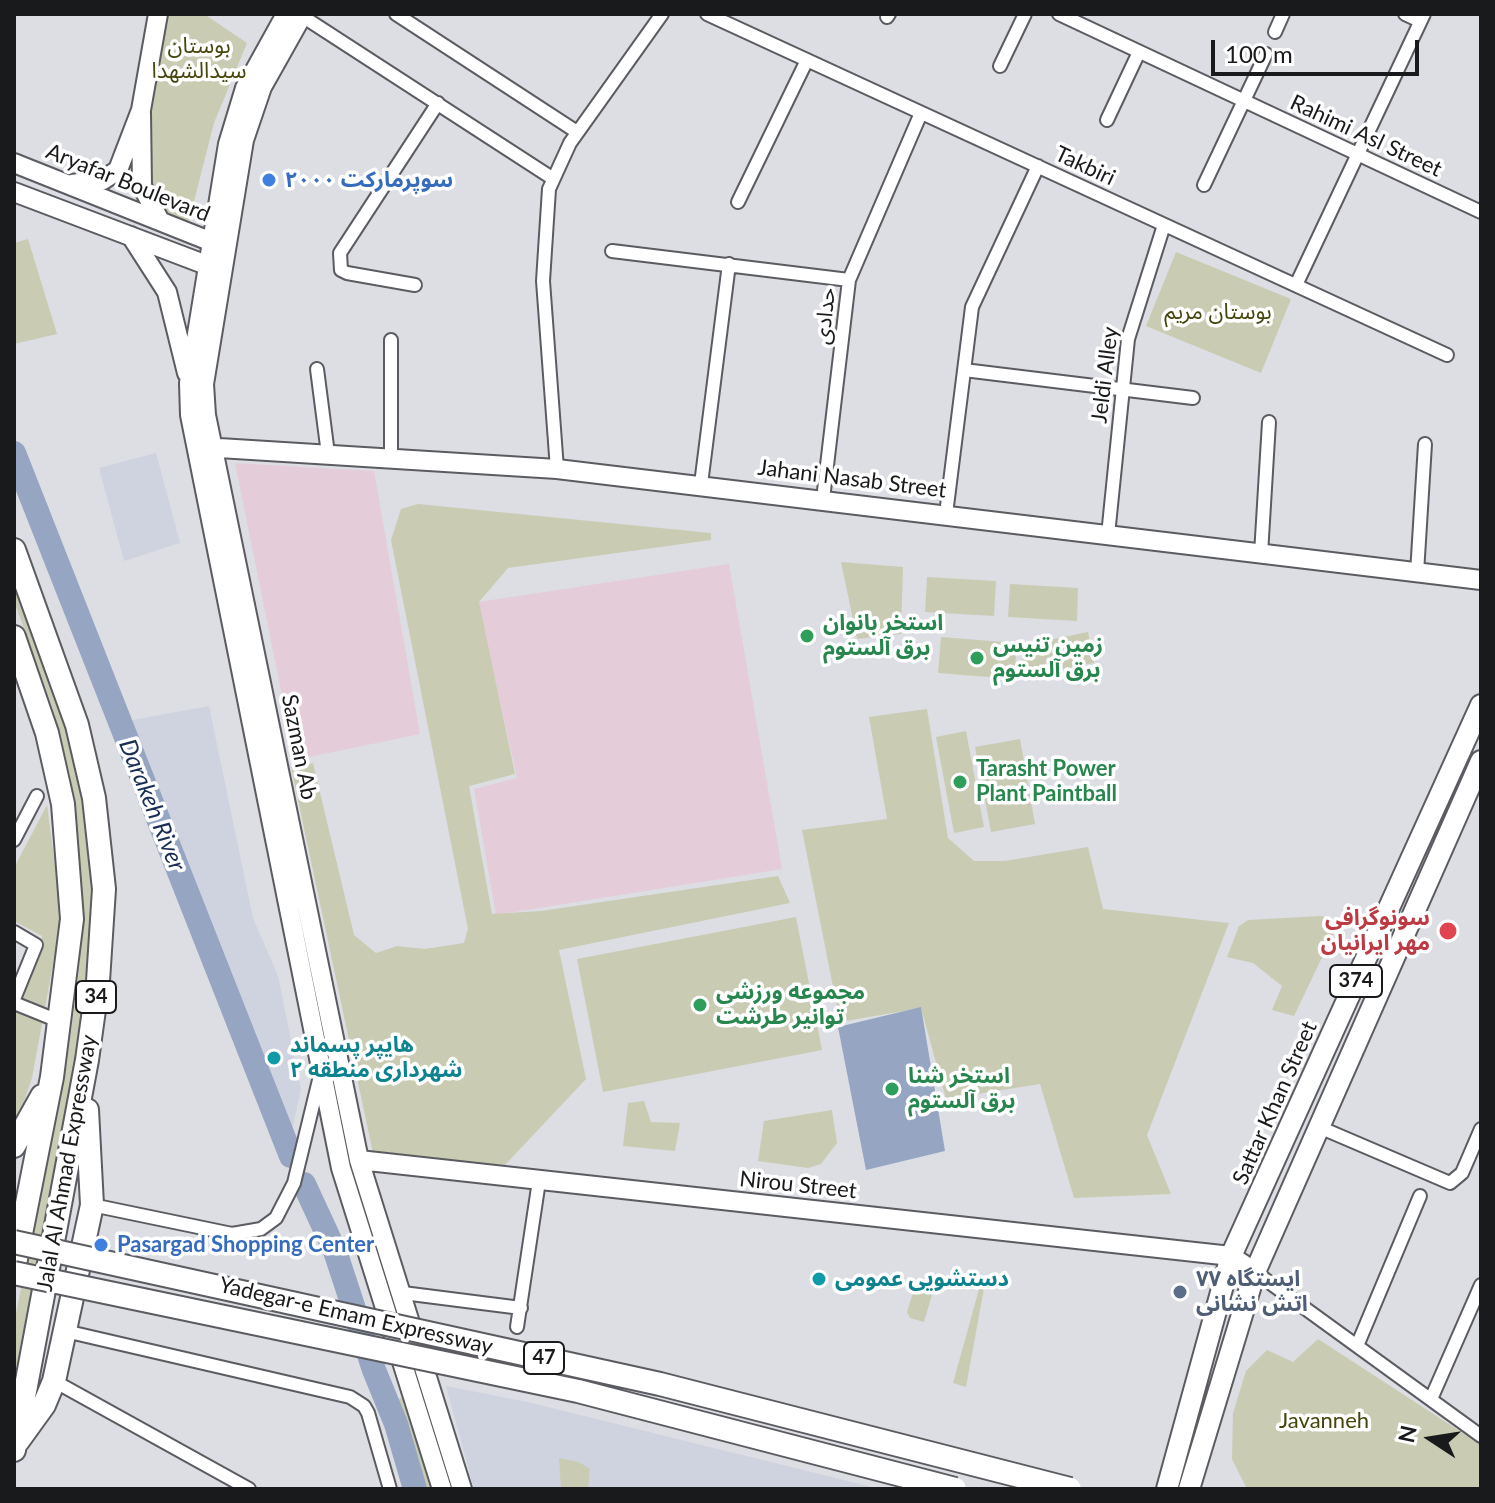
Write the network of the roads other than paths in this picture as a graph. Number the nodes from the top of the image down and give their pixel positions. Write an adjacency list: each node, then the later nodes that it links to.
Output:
1 (158, 14): 18 (main road)
2 (396, 14): 21 (street)
3 (662, 14): 21 (street)
4 (707, 14): 14 (street, Takbiri)
5 (1025, 14): 15 (street)
6 (1059, 14): 12 (street, Rahimi Asl Street)
7 (1283, 14): 11 (street)
8 (1405, 14): 10 (street)
9 (297, 15): 17 (street); 29 (main road, Sazman Ab); 36 (main road, Sazman Ab)
10 (1422, 17): 22 (street)
11 (1275, 32)
12 (1139, 52): 16 (street, Rahimi Asl Street); 20 (street)
13 (1266, 54): 16 (street)
14 (807, 60): 19 (street, Takbiri); 30 (street)
15 (1000, 66)
16 (1244, 100): 22 (street, Rahimi Asl Street); 27 (street)
17 (438, 103): 25 (street); 41 (street)
18 (141, 110): 26 (main road); 32 (main road)
19 (921, 113): 24 (street, Takbiri); 40 (street)
20 (1107, 120)
21 (577, 132): 25 (street)
22 (1356, 153): 31 (street, Rahimi Asl Street); 42 (street)
23 (14, 163): 26 (main road, Aryafar Boulevard)
24 (1038, 166): 33 (street, Takbiri); 46 (street)
25 (552, 178): 55 (street)
26 (66, 184): 32 (main road, Aryafar Boulevard)
27 (1204, 185)
28 (14, 192): 35 (main road)
29 (218, 200): 34 (main road); 36 (main road, Sazman Ab)
30 (738, 202)
31 (1481, 212)
32 (160, 221): 34 (main road, Aryafar Boulevard)
33 (1164, 225): 42 (street, Takbiri); 48 (street, Jeldi Alley)
34 (181, 230): 36 (main road, Aryafar Boulevard)
35 (131, 236): 39 (main road); 47 (main road)
36 (218, 244): 39 (main road, Sazman Ab)
37 (612, 251): 38 (street, حدادی)
38 (729, 264): 40 (street, حدادی); 56 (street)
39 (215, 268): 47 (main road, Sazman Ab); 52 (main road, Sazman Ab)
40 (849, 280): 57 (street, حدادی)
41 (415, 285)
42 (1296, 285): 44 (street, Takbiri)
43 (391, 340): 54 (street)
44 (1447, 355)
45 (317, 369): 53 (street)
46 (964, 370): 48 (street); 58 (street)
47 (189, 383): 52 (main road, Sazman Ab)
48 (1122, 389): 49 (street); 59 (street, Jeldi Alley)
49 (1193, 398)
50 (1269, 422): 61 (street)
51 (1425, 444): 62 (street)
52 (205, 447): 53 (main road, Jahani Nasab Street); 72 (main road, Sazman Ab); 78 (main road, Sazman Ab)
53 (328, 454): 54 (main road, Jahani Nasab Street)
54 (391, 457): 55 (main road, Jahani Nasab Street)
55 (557, 469): 56 (main road, Jahani Nasab Street)
56 (701, 484): 57 (main road, Jahani Nasab Street)
57 (823, 499): 58 (main road, Jahani Nasab Street)
58 (946, 514): 59 (main road, Jahani Nasab Street)
59 (1108, 535): 61 (main road, Jahani Nasab Street)
60 (14, 550): 73 (highway, Jalal Al Ahmad Expressway / 34)
61 (1261, 554): 62 (main road, Jahani Nasab Street)
62 (1417, 573): 63 (main road, Jahani Nasab Street)
63 (1481, 580)
64 (14, 637): 71 (highway, Jalal Al Ahmad Expressway / 34)
65 (1481, 705): 83 (main road, Sattar Khan Street / 374)
66 (1481, 761): 75 (main road, 374)
67 (37, 796): 68 (street)
68 (14, 840)
69 (14, 932): 70 (street)
70 (14, 1001): 71 (street)
71 (61, 1022): 74 (highway, Jalal Al Ahmad Expressway / 34)
72 (321, 1073): 81 (street); 86 (main road, Sazman Ab)
73 (84, 1075): 81 (highway); 96 (highway, Jalal Al Ahmad Expressway / 34)
74 (52, 1077): 77 (highway); 84 (highway, Jalal Al Ahmad Expressway / 34)
75 (1319, 1127): 76 (street); 85 (main road, 374)
76 (1481, 1129)
77 (14, 1146)
78 (359, 1160): 79 (main road, Nirou Street); 88 (main road, Sazman Ab)
79 (539, 1181): 83 (main road, Nirou Street); 89 (street)
80 (1420, 1196): 92 (street)
81 (92, 1205): 91 (highway)
82 (14, 1242): 103 (highway, Yadegar-e Emam Expressway / 47, bridge)
83 (1231, 1256): 85 (main road); 104 (main road, Sattar Khan Street / 374)
84 (14, 1271): 102 (highway, Yadegar-e Emam Expressway / 47, bridge)
85 (1255, 1272): 92 (street); 105 (main road, 374)
86 (379, 1284): 88 (main road); 97 (main road, Sazman Ab)
87 (1481, 1285): 94 (street)
88 (402, 1288): 89 (street); 97 (main road, Sazman Ab)
89 (521, 1308): 90 (street)
90 (517, 1327)
91 (65, 1331): 93 (highway); 101 (street)
92 (1357, 1346): 94 (street)
93 (54, 1381): 96 (highway); 98 (street)
94 (1431, 1399): 95 (street)
95 (1481, 1436)
96 (14, 1448)
97 (448, 1475)
98 (227, 1476): 99 (street); 100 (street)
99 (220, 1489)
100 (249, 1489)
101 (390, 1489)
102 (955, 1489)
103 (1070, 1489)
104 (1167, 1489)
105 (1189, 1489)

